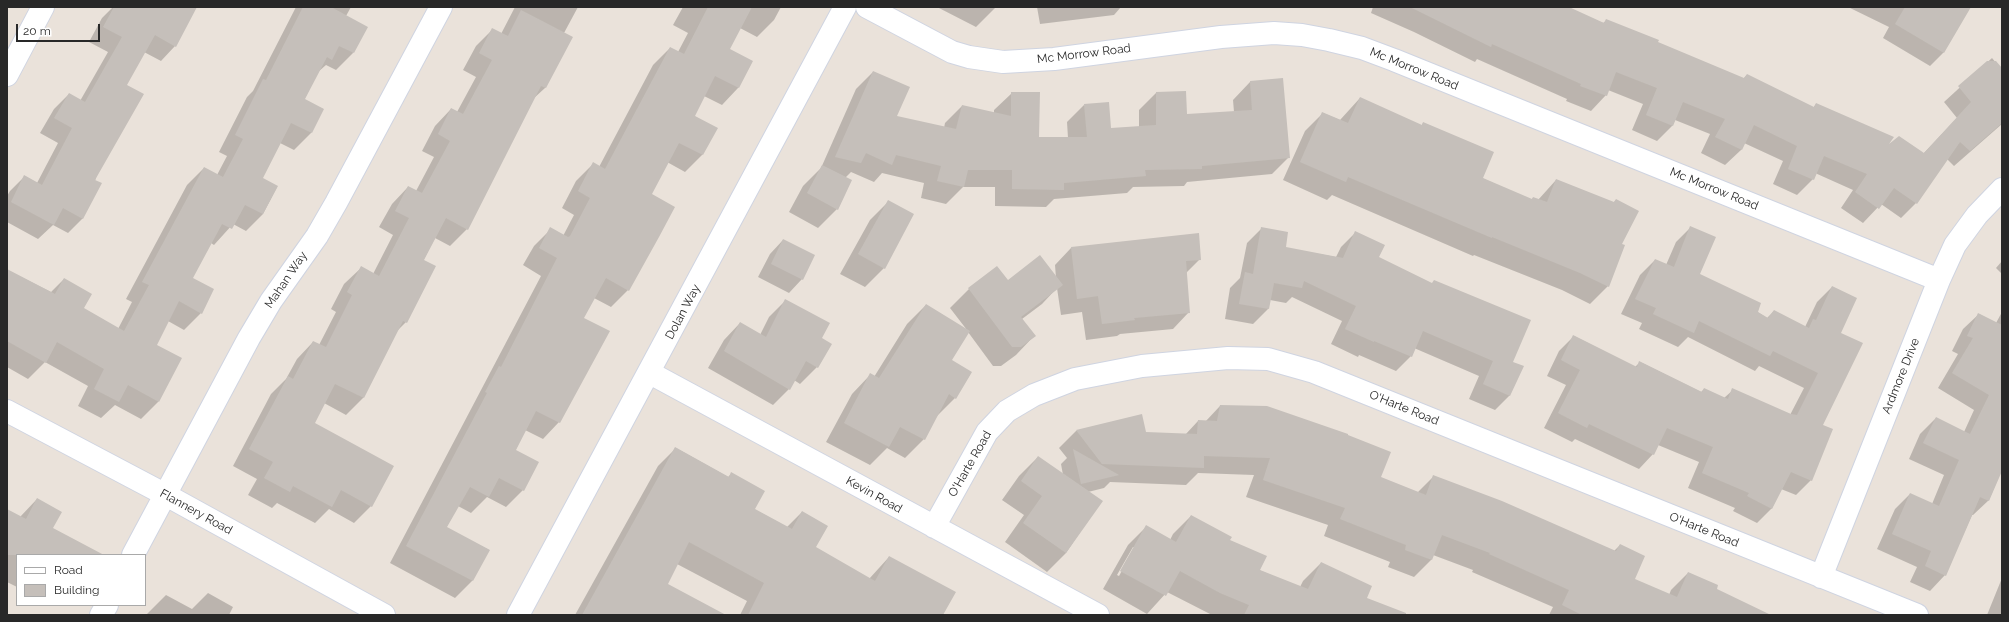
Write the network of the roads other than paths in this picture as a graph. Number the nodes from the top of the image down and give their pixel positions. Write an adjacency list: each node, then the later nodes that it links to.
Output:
1 (43, 7): 5 (street)
2 (441, 7): 10 (street, Mahan Way)
3 (845, 7): 8 (street, Dolan Way)
4 (867, 7): 7 (street, Mc Morrow Road)
5 (7, 75)
6 (2002, 189): 7 (street, Ardmore Drive)
7 (1939, 280): 13 (street, Ardmore Drive)
8 (650, 373): 11 (street, Kevin Road); 17 (street, Dolan Way)
9 (7, 411): 10 (street, Flannery Road)
10 (166, 495): 12 (street, Mahan Way); 16 (street, Flannery Road)
11 (934, 527): 13 (street, O'Harte Road); 18 (street, Kevin Road)
12 (134, 554)
13 (1821, 577): 19 (street, O'Harte Road)
14 (106, 606): 15 (street)
15 (101, 615)
16 (384, 615)
17 (518, 615)
18 (1098, 615)
19 (1917, 615)

